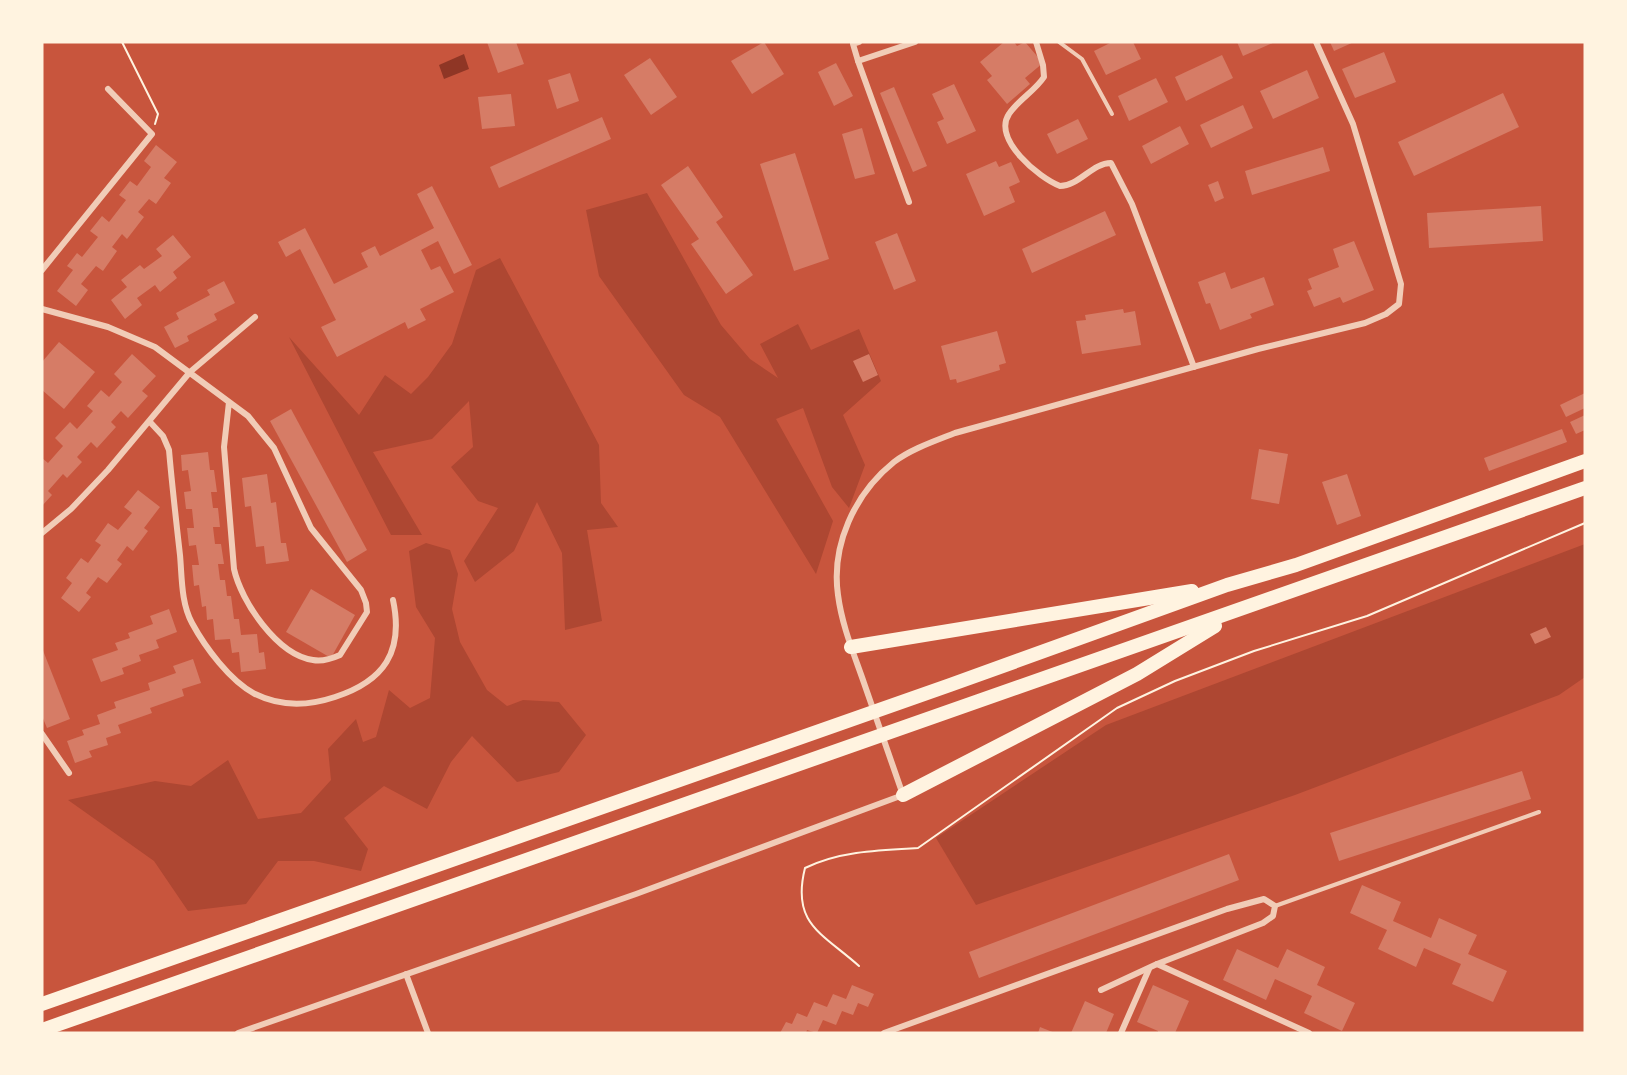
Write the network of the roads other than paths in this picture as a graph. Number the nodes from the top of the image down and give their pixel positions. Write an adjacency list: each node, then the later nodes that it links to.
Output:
1 (859, 42): 6 (street)
2 (915, 42): 6 (street)
3 (1036, 42): 13 (street)
4 (1059, 42): 8 (lane)
5 (1316, 42): 13 (street)
6 (858, 61): 9 (street)
7 (108, 89): 10 (street)
8 (1112, 114)
9 (909, 202)
10 (42, 270)
11 (42, 309): 14 (street)
12 (255, 317): 14 (street)
13 (1194, 367): 23 (street)
14 (189, 372): 15 (street); 16 (street)
15 (229, 402): 15 (street)
16 (150, 422): 19 (street); 21 (street)
17 (1585, 461): 20 (highway)
18 (1585, 488): 22 (highway)
19 (42, 534)
20 (1227, 585): 23 (highway); 33 (highway)
21 (393, 600)
22 (1239, 611): 26 (highway); 34 (highway)
23 (851, 646): 26 (street)
24 (42, 734): 25 (street)
25 (69, 773)
26 (903, 795): 31 (street)
27 (1539, 812): 28 (lane)
28 (1275, 906): 29 (street); 37 (street)
29 (1157, 964): 30 (street); 39 (street)
30 (1150, 968): 32 (street); 38 (street)
31 (406, 974): 35 (street); 36 (street)
32 (1101, 990)
33 (42, 1004)
34 (42, 1030)
35 (238, 1033)
36 (428, 1033)
37 (884, 1033)
38 (1121, 1033)
39 (1309, 1033)

